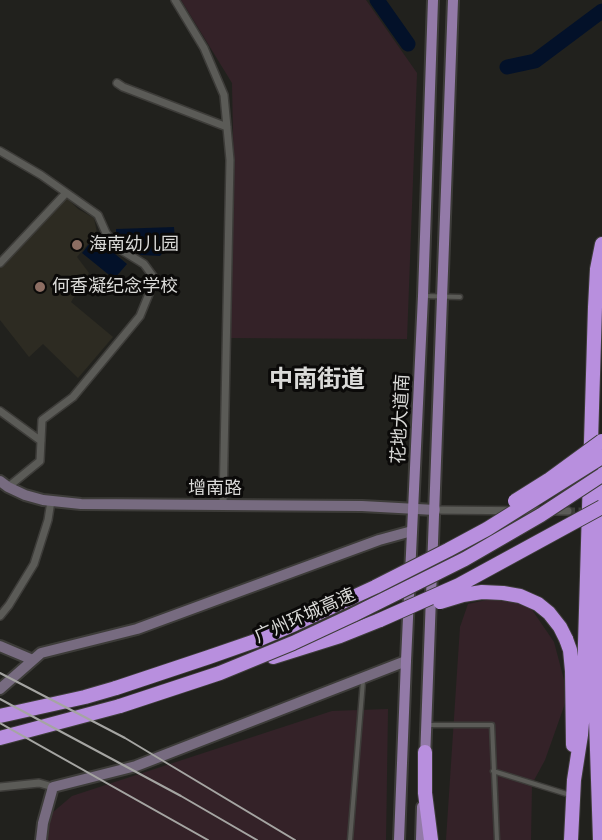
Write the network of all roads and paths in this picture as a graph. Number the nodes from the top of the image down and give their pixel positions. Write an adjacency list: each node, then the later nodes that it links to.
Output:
1 (175, 0): 5 (street)
2 (433, 0): 10 (main road, 花地大道南)
3 (455, 0): 11 (main road, 花地大道南)
4 (117, 83): 5 (street)
5 (227, 127): 23 (street)
6 (0, 151): 7 (street)
7 (66, 193): 9 (street); 15 (street)
8 (602, 244): 47 (highway)
9 (0, 263)
10 (423, 296): 11 (lane); 25 (main road, 花地大道南)
11 (443, 296): 12 (lane); 26 (main road, 花地大道南)
12 (460, 297)
13 (0, 411): 15 (street)
14 (602, 434): 21 (highway, bridge)
15 (40, 441): 20 (street)
16 (602, 441): 21 (highway, bridge)
17 (602, 457): 29 (highway, 广州环城高速, bridge)
18 (602, 463): 48 (highway)
19 (602, 475): 36 (highway, 广州环城高速, bridge)
20 (4, 484): 22 (street, 增南路)
21 (541, 485): 29 (highway, bridge)
22 (51, 501): 23 (street, 增南路); 30 (street)
23 (223, 505): 25 (street, 增南路)
24 (602, 507): 31 (highway, bridge)
25 (413, 508): 26 (street, 增南路); 28 (main road, 花地大道南)
26 (435, 510): 27 (street); 39 (main road, 花地大道南)
27 (568, 511)
28 (412, 531): 33 (street); 34 (main road, 花地大道南)
29 (360, 594): 38 (highway, 广州环城高速, bridge)
30 (0, 616)
31 (380, 620): 36 (highway, bridge); 46 (highway, bridge)
32 (0, 646): 33 (street)
33 (33, 660): 37 (street)
34 (406, 661): 35 (street); 51 (main road, 花地大道南)
35 (363, 677): 45 (street); 50 (lane)
36 (199, 681): 40 (highway, 广州环城高速, bridge)
37 (0, 689)
38 (0, 716)
39 (426, 725): 41 (main road, 花地大道南); 42 (lane)
40 (0, 738)
41 (425, 752): 52 (main road, 花地大道南); 53 (highway)
42 (493, 771): 46 (lane); 54 (lane)
43 (602, 785): 48 (highway)
44 (0, 787): 45 (street)
45 (53, 787): 49 (street)
46 (572, 796): 47 (highway)
47 (572, 813): 55 (highway)
48 (600, 824): 56 (highway)
49 (41, 840)
50 (350, 840)
51 (399, 840)
52 (421, 840)
53 (431, 840)
54 (496, 840)
55 (571, 840)
56 (600, 840)

